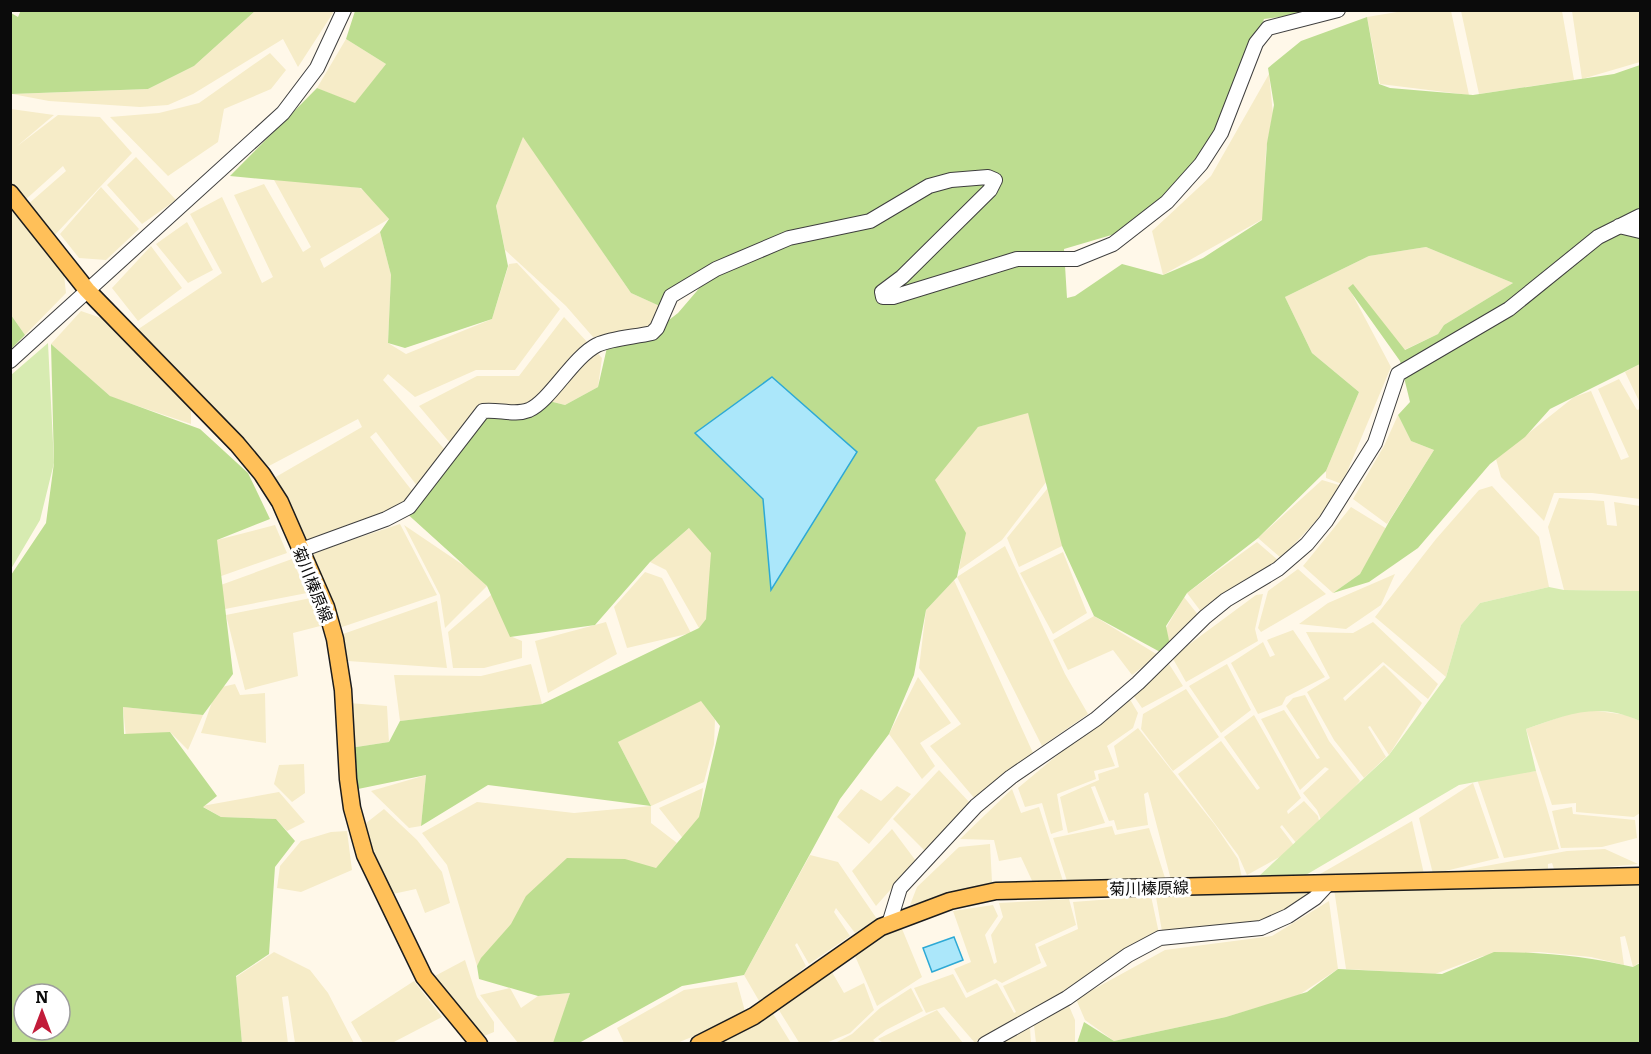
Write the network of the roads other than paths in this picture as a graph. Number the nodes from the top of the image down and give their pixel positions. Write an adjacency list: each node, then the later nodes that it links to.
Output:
1 (344, 10): 7 (street)
2 (1338, 10): 9 (street)
3 (10, 193): 7 (main road, 菊川榛原線)
4 (1641, 216): 5 (street)
5 (1619, 226): 6 (street); 12 (street)
6 (1641, 231)
7 (87, 290): 8 (street); 9 (main road, 菊川榛原線)
8 (10, 361)
9 (301, 550): 13 (main road, 菊川榛原線)
10 (1641, 876): 11 (main road, 菊川榛原線)
11 (1328, 884): 12 (main road, 菊川榛原線); 15 (street)
12 (889, 924): 14 (main road, 菊川榛原線)
13 (479, 1044)
14 (699, 1044)
15 (985, 1044)

